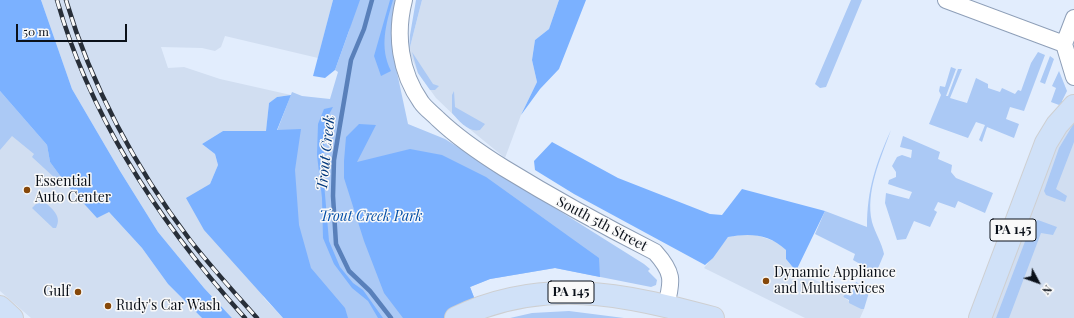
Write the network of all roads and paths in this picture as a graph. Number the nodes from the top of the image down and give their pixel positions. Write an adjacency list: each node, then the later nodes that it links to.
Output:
1 (404, 0): 7 (street, South 5th Street)
2 (946, 0): 4 (street)
3 (1074, 18): 4 (street)
4 (1064, 44): 5 (street)
5 (1074, 77)
6 (1074, 106): 10 (main road, PA 145)
7 (666, 305): 8 (main road, PA 145); 9 (main road, PA 145)
8 (456, 318)
9 (713, 318)
10 (980, 318)

